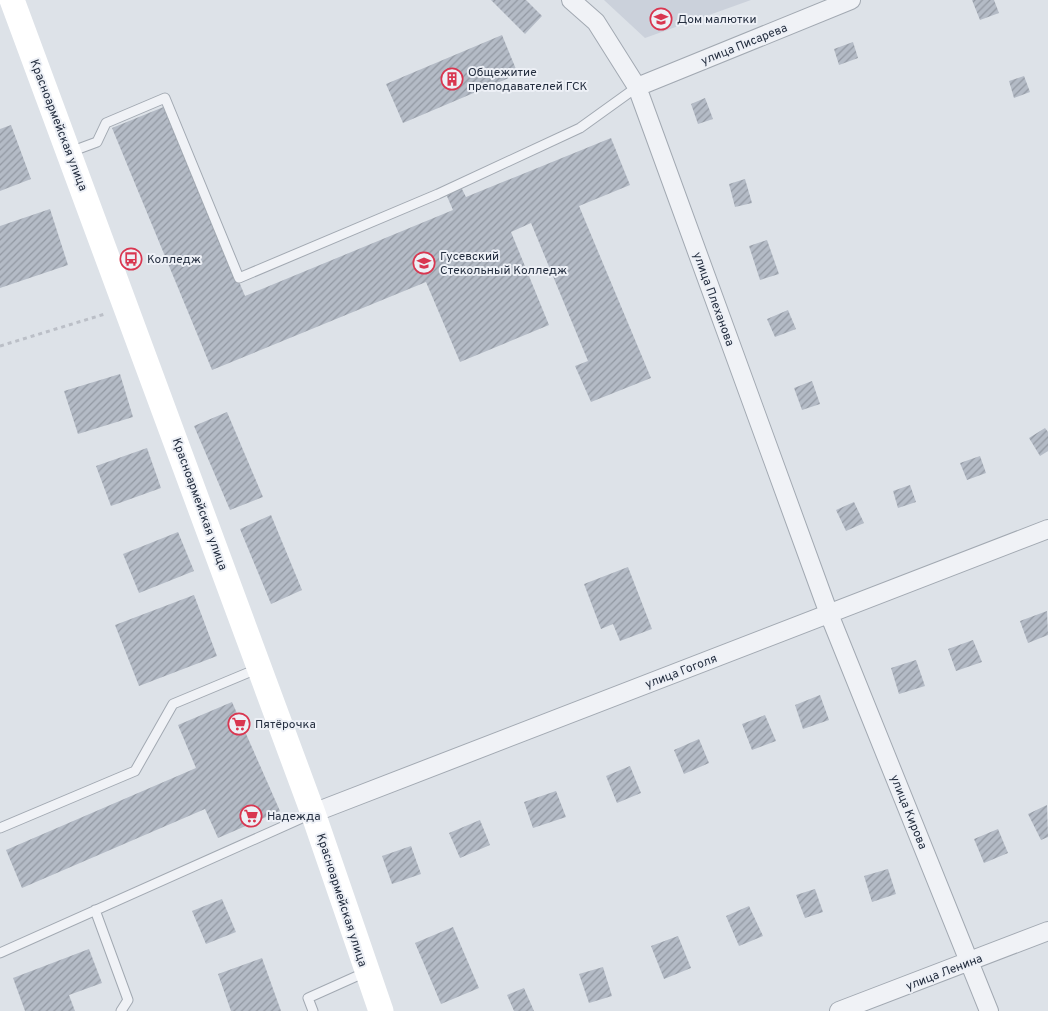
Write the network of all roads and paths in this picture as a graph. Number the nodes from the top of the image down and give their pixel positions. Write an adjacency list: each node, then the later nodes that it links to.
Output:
1 (12, 0): 5 (street, Красноармейская улица)
2 (571, 0): 4 (street, улица Плеханова)
3 (851, 0): 4 (street, улица Писарева)
4 (637, 87): 5 (lane); 9 (street, улица Плеханова)
5 (69, 152): 6 (street, Красноармейская улица)
6 (129, 312): 7 (path); 10 (street, Красноармейская улица)
7 (0, 346)
8 (1048, 529): 9 (street, улица Гоголя)
9 (829, 614): 11 (street, улица Гоголя); 16 (street, улица Кирова)
10 (260, 668): 11 (street, Красноармейская улица); 12 (lane)
11 (313, 812): 13 (lane); 17 (street, Красноармейская улица)
12 (0, 828)
13 (96, 910): 15 (lane); 18 (lane)
14 (1048, 931): 16 (street, улица Ленина)
15 (0, 953)
16 (970, 962): 21 (street, улица Ленина); 22 (street, улица Кирова)
17 (366, 972): 19 (lane); 20 (street, Красноармейская улица)
18 (121, 1011)
19 (313, 1011)
20 (381, 1011)
21 (840, 1011)
22 (989, 1011)

